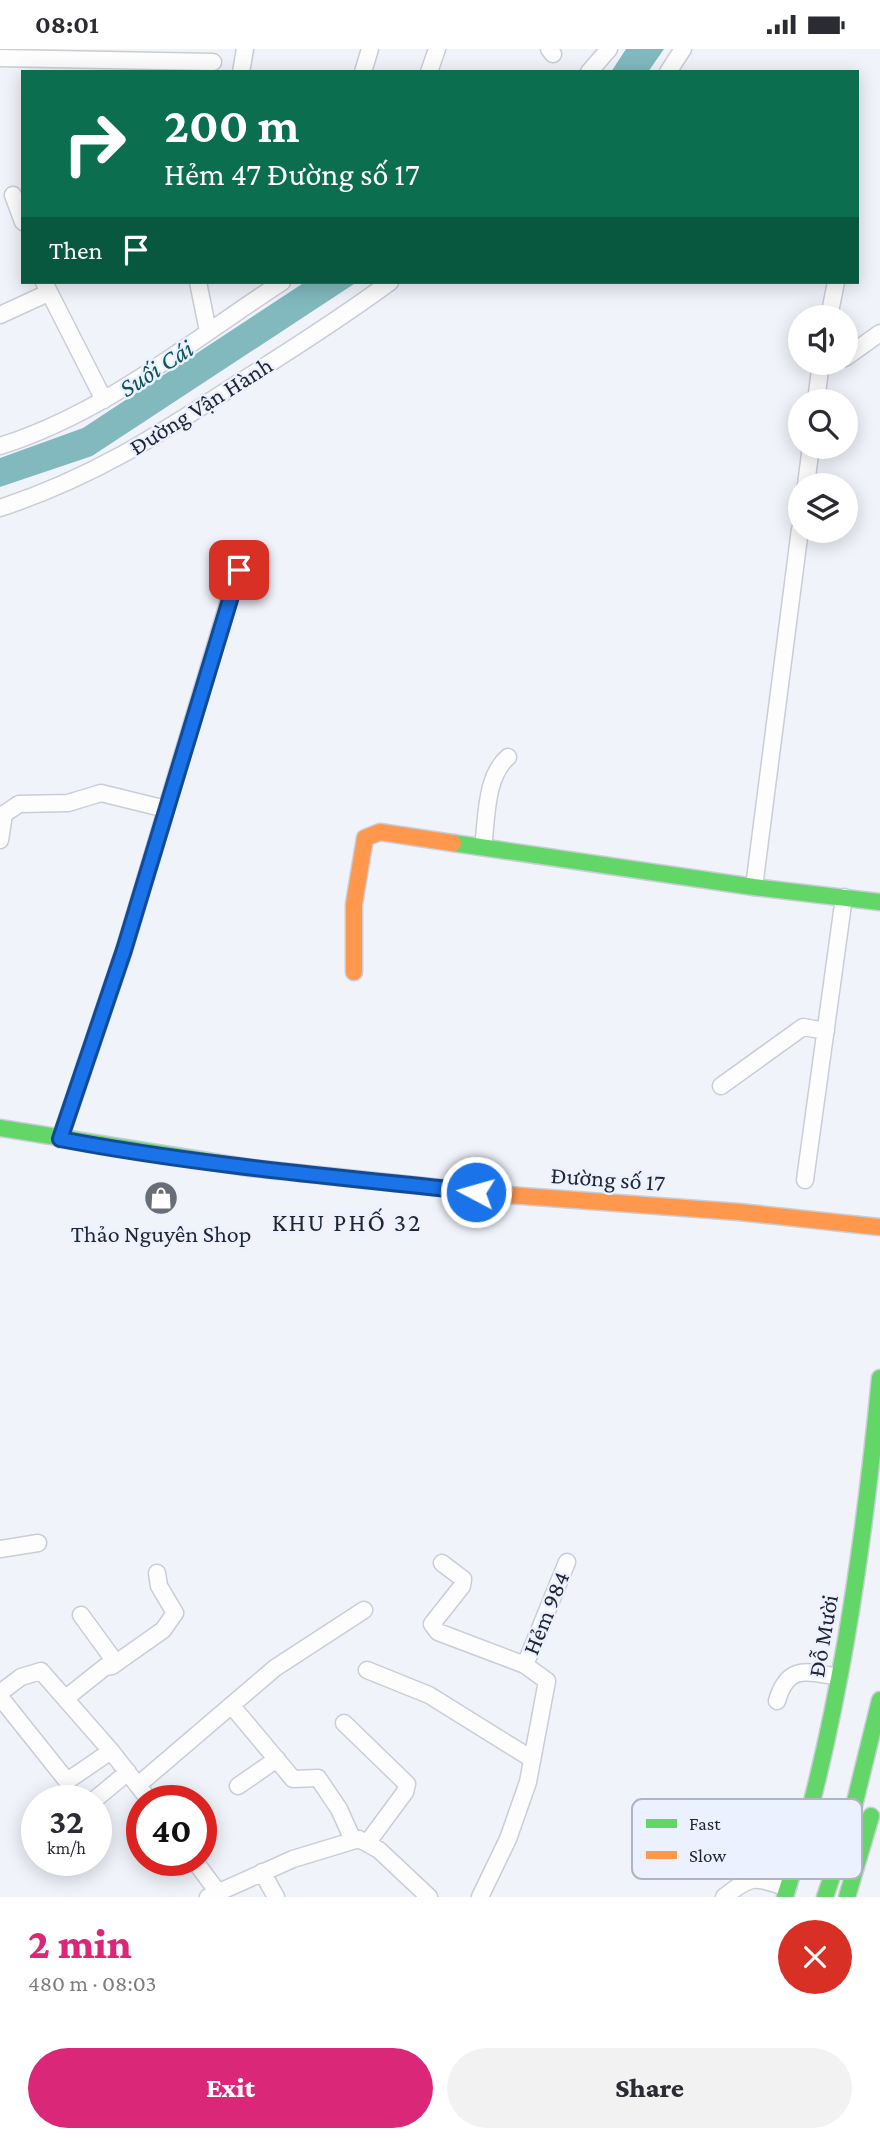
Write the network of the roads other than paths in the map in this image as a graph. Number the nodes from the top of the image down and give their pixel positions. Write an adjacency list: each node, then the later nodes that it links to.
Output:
1 (244, 49): 8 (street)
2 (370, 49): 9 (street)
3 (437, 49): 10 (street)
4 (609, 49): 11 (street)
5 (682, 49): 12 (street)
6 (0, 58): 7 (street)
7 (213, 61)
8 (241, 70)
9 (364, 70)
10 (430, 70)
11 (591, 70)
12 (669, 70)
13 (12, 195): 14 (street)
14 (21, 217)
15 (198, 284): 22 (street)
16 (279, 284): 22 (street)
17 (387, 284): 27 (street, Đường Vận Hành)
18 (836, 284): 20 (street)
19 (46, 288): 21 (street); 25 (street)
20 (831, 305)
21 (0, 315)
22 (208, 331): 25 (street)
23 (880, 333): 24 (street)
24 (858, 349)
25 (104, 400): 26 (street)
26 (0, 446)
27 (0, 508)
28 (798, 543): 34 (street)
29 (239, 570): 31 (street)
30 (508, 757): 33 (street)
31 (166, 809): 32 (street); 41 (street)
32 (0, 840)
33 (483, 847): 34 (main road); 37 (main road)
34 (754, 887): 35 (main road)
35 (844, 897): 36 (main road); 38 (street)
36 (880, 902)
37 (354, 972)
38 (826, 1031): 39 (street); 42 (street)
39 (721, 1086)
40 (0, 1128): 41 (main road, Đường số 17)
41 (60, 1139): 43 (main road, Đường số 17)
42 (805, 1180)
43 (880, 1227)
44 (880, 1378): 56 (main road, Đỗ Mười)
45 (880, 1504): 71 (main road, Đỗ Mười)
46 (38, 1543): 47 (street)
47 (0, 1549)
48 (567, 1562): 54 (street, Hẻm 984)
49 (442, 1563): 54 (street)
50 (157, 1573): 53 (street)
51 (364, 1610): 61 (street)
52 (81, 1615): 53 (street)
53 (116, 1663): 58 (street)
54 (525, 1665): 65 (street)
55 (367, 1670): 65 (street)
56 (839, 1677): 60 (street); 70 (main road, Đỗ Mười)
57 (0, 1695): 58 (street); 63 (street)
58 (66, 1698): 63 (street)
59 (880, 1700): 72 (main road)
60 (777, 1701)
61 (232, 1706): 64 (street); 66 (street)
62 (344, 1723): 74 (street)
63 (111, 1751): 66 (street)
64 (276, 1759): 68 (street); 74 (street)
65 (532, 1759): 86 (street)
66 (133, 1778): 67 (street); 69 (street)
67 (138, 1785)
68 (238, 1786)
69 (112, 1790)
70 (814, 1799)
71 (829, 1799)
72 (856, 1799)
73 (874, 1802): 75 (main road)
74 (361, 1841): 76 (street); 85 (street)
75 (862, 1844)
76 (262, 1872): 82 (street); 84 (street)
77 (203, 1876): 82 (street)
78 (747, 1879): 87 (street)
79 (759, 1879): 83 (street)
80 (831, 1879): 88 (main road)
81 (852, 1879): 89 (main road)
82 (213, 1894)
83 (791, 1894)
84 (276, 1897)
85 (429, 1897)
86 (480, 1897)
87 (724, 1897)
88 (825, 1897)
89 (847, 1897)

